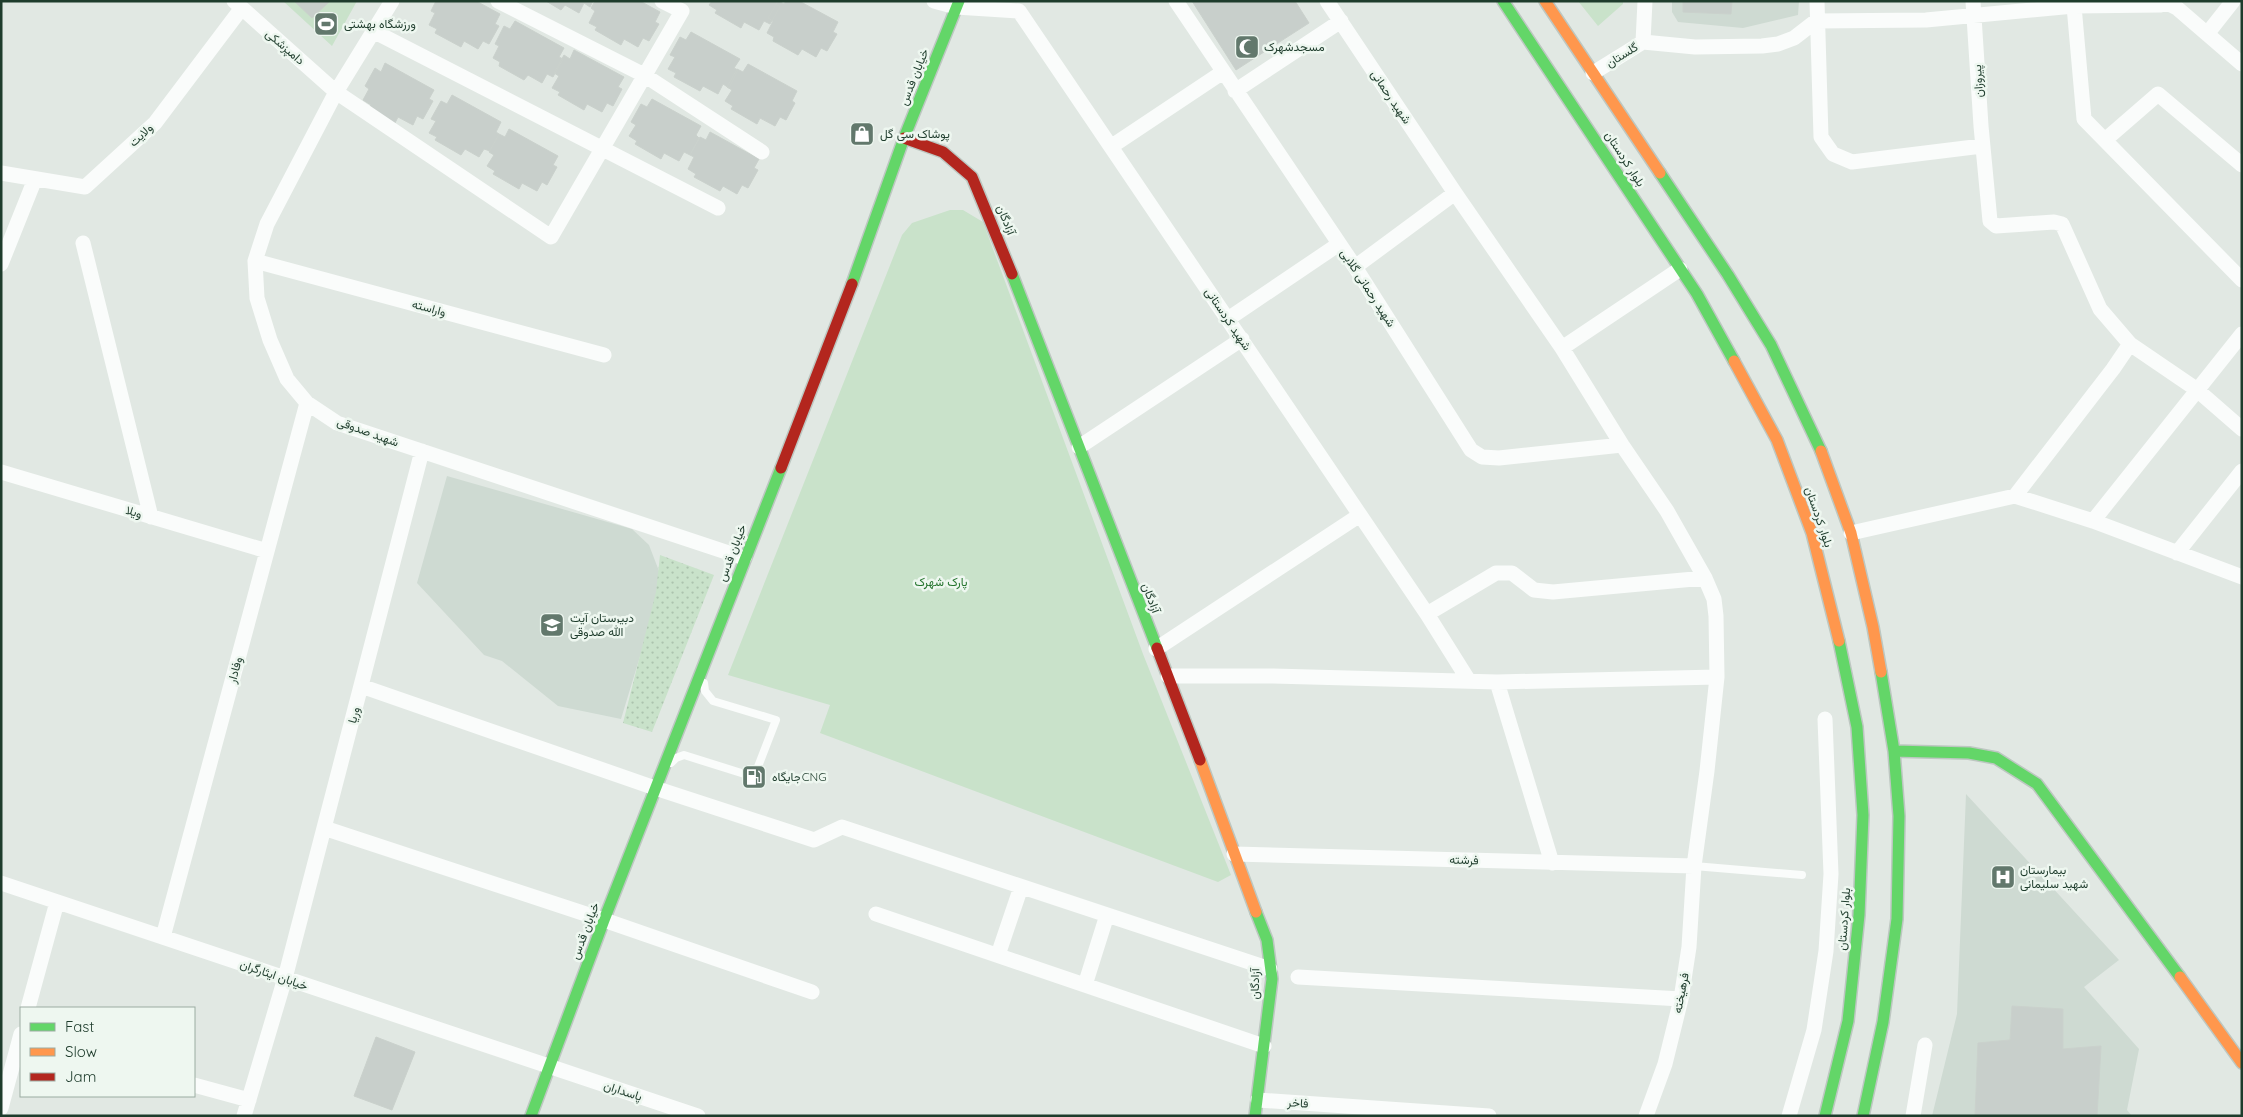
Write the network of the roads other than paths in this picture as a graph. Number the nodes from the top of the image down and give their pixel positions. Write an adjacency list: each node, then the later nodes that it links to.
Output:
1 (392, 1): 19 (street, شهید صدوقی)
2 (498, 1): 25 (street)
3 (662, 1): 25 (street)
4 (934, 1): 12 (street)
5 (1176, 1): 23 (street, شهید رحمانی گلابی)
6 (1327, 1): 17 (street, شهید رحمانی)
7 (1503, 1): 44 (main road, بلوار کردستان)
8 (1544, 1): 24 (main road, بلوار کردستان)
9 (1645, 1): 21 (street, گلستان)
10 (1817, 1): 18 (street)
11 (2233, 1): 20 (street)
12 (957, 4): 28 (main road, خیابان قدس); 30 (street, شهید کردستانی)
13 (2167, 4): 15 (street); 20 (street)
14 (238, 5): 27 (street, دامپزشکی); 36 (street, ولایت)
15 (2074, 6): 16 (street); 29 (street)
16 (1974, 8): 18 (street); 31 (street, پیروزان)
17 (1340, 21): 26 (street); 37 (street, شهید رحمانی)
18 (1816, 21): 21 (street); 31 (street)
19 (375, 32): 27 (street, شهید صدوقی); 32 (street)
20 (2206, 34): 22 (street)
21 (1642, 42): 24 (street, گلستان)
22 (2242, 64)
23 (1223, 72): 26 (street, شهید رحمانی گلابی); 30 (street)
24 (1593, 73): 64 (main road, بلوار کردستان)
25 (644, 75): 32 (street); 33 (street)
26 (1235, 91): 40 (street, شهید رحمانی گلابی)
27 (336, 92): 32 (street, دامپزشکی); 41 (street, شهید صدوقی)
28 (904, 138): 56 (main road, آزادگان); 67 (main road, خیابان قدس)
29 (2105, 140): 34 (street); 45 (street)
30 (1112, 146): 46 (street, شهید کردستانی)
31 (1982, 146): 49 (street, پیروزان)
32 (601, 150): 38 (street)
33 (762, 152)
34 (2242, 166)
35 (1, 173): 36 (street, ولایت)
36 (35, 179): 42 (street)
37 (1454, 193): 43 (street); 50 (street, شهید رحمانی)
38 (718, 208)
39 (84, 243): 62 (street)
40 (1339, 244): 43 (street, شهید رحمانی گلابی); 46 (street)
41 (255, 260): 51 (street, واراسته); 53 (street, شهید صدوقی)
42 (1, 264)
43 (1355, 267): 55 (street, شهید رحمانی گلابی)
44 (1680, 269): 50 (street); 118 (main road, بلوار کردستان)
45 (2242, 280)
46 (1228, 319): 48 (street, شهید کردستانی)
47 (2242, 334): 52 (street)
48 (1242, 339): 56 (street); 61 (street, شهید کردستانی)
49 (2130, 344): 52 (street); 60 (street)
50 (1562, 348): 55 (street, شهید رحمانی)
51 (604, 355)
52 (2196, 390): 54 (street); 63 (street)
53 (307, 403): 57 (street, شهید صدوقی); 65 (street, وفادار)
54 (2242, 430)
55 (1622, 445): 69 (street, فرهیخته)
56 (1079, 447): 71 (main road, آزادگان)
57 (422, 451): 67 (street, شهید صدوقی); 77 (street, وریا)
58 (2242, 471): 66 (street)
59 (1, 472): 62 (street, ویلا)
60 (2015, 496): 63 (street); 64 (street)
61 (1360, 515): 70 (street, شهید کردستانی); 71 (street)
62 (152, 517): 65 (street, ویلا)
63 (2093, 521): 66 (street)
64 (1851, 532): 79 (main road, بلوار کردستان)
65 (267, 552): 93 (street, وفادار)
66 (2177, 553): 68 (street)
67 (744, 558): 72 (main road, خیابان قدس)
68 (2242, 577)
69 (1705, 578): 70 (street); 74 (street, فرهیخته)
70 (1427, 614): 75 (street, شهید کردستانی)
71 (1156, 648): 73 (main road, آزادگان)
72 (704, 663): 80 (main road, خیابان قدس); 80 (lane)
73 (1168, 676): 75 (street); 83 (main road, آزادگان)
74 (1717, 677): 76 (street); 85 (street, فرهیخته)
75 (1469, 681): 76 (street)
76 (1497, 682): 84 (street)
77 (361, 686): 81 (street); 82 (street, وریا)
78 (1824, 719): 117 (street)
79 (1894, 751): 105 (main road); 119 (main road, بلوار کردستان)
80 (661, 773): 81 (main road, خیابان قدس)
81 (655, 788): 88 (street); 92 (main road, خیابان قدس)
82 (324, 828): 92 (street); 97 (street, وریا)
83 (1234, 854): 84 (street, فرشته); 95 (main road, آزادگان)
84 (1552, 862): 85 (street, فرشته)
85 (1694, 866): 86 (lane); 100 (street, فرهیخته)
86 (1802, 875)
87 (1, 883): 89 (street, خیابان ایثارگران)
88 (1021, 887): 91 (street); 94 (street)
89 (57, 902): 93 (street, خیابان ایثارگران); 101 (street)
90 (876, 914): 94 (street)
91 (1106, 915): 95 (street); 98 (street)
92 (604, 920): 99 (street); 106 (main road, خیابان قدس)
93 (162, 937): 97 (street, خیابان ایثارگران)
94 (998, 955): 98 (street)
95 (1270, 969): 104 (main road, آزادگان)
96 (1298, 977): 100 (street)
97 (285, 978): 106 (street, خیابان ایثارگران); 108 (street, وریا)
98 (1085, 985): 104 (street)
99 (812, 992)
100 (1681, 999): 116 (street, فرهیخته)
101 (28, 1007)
102 (20, 1038): 110 (street)
103 (1925, 1045): 120 (street)
104 (1264, 1046): 109 (main road, آزادگان)
105 (2242, 1063)
106 (548, 1066): 112 (main road, خیابان قدس); 113 (street, پاسداران)
107 (195, 1085): 108 (street)
108 (249, 1100): 111 (street, وریا)
109 (1258, 1100): 114 (main road, آزادگان); 115 (street, فاخر)
110 (1, 1108)
111 (244, 1116)
112 (531, 1116)
113 (698, 1116)
114 (1255, 1116)
115 (1489, 1116)
116 (1646, 1116)
117 (1789, 1116)
118 (1825, 1116)
119 (1863, 1116)
120 (1912, 1116)

